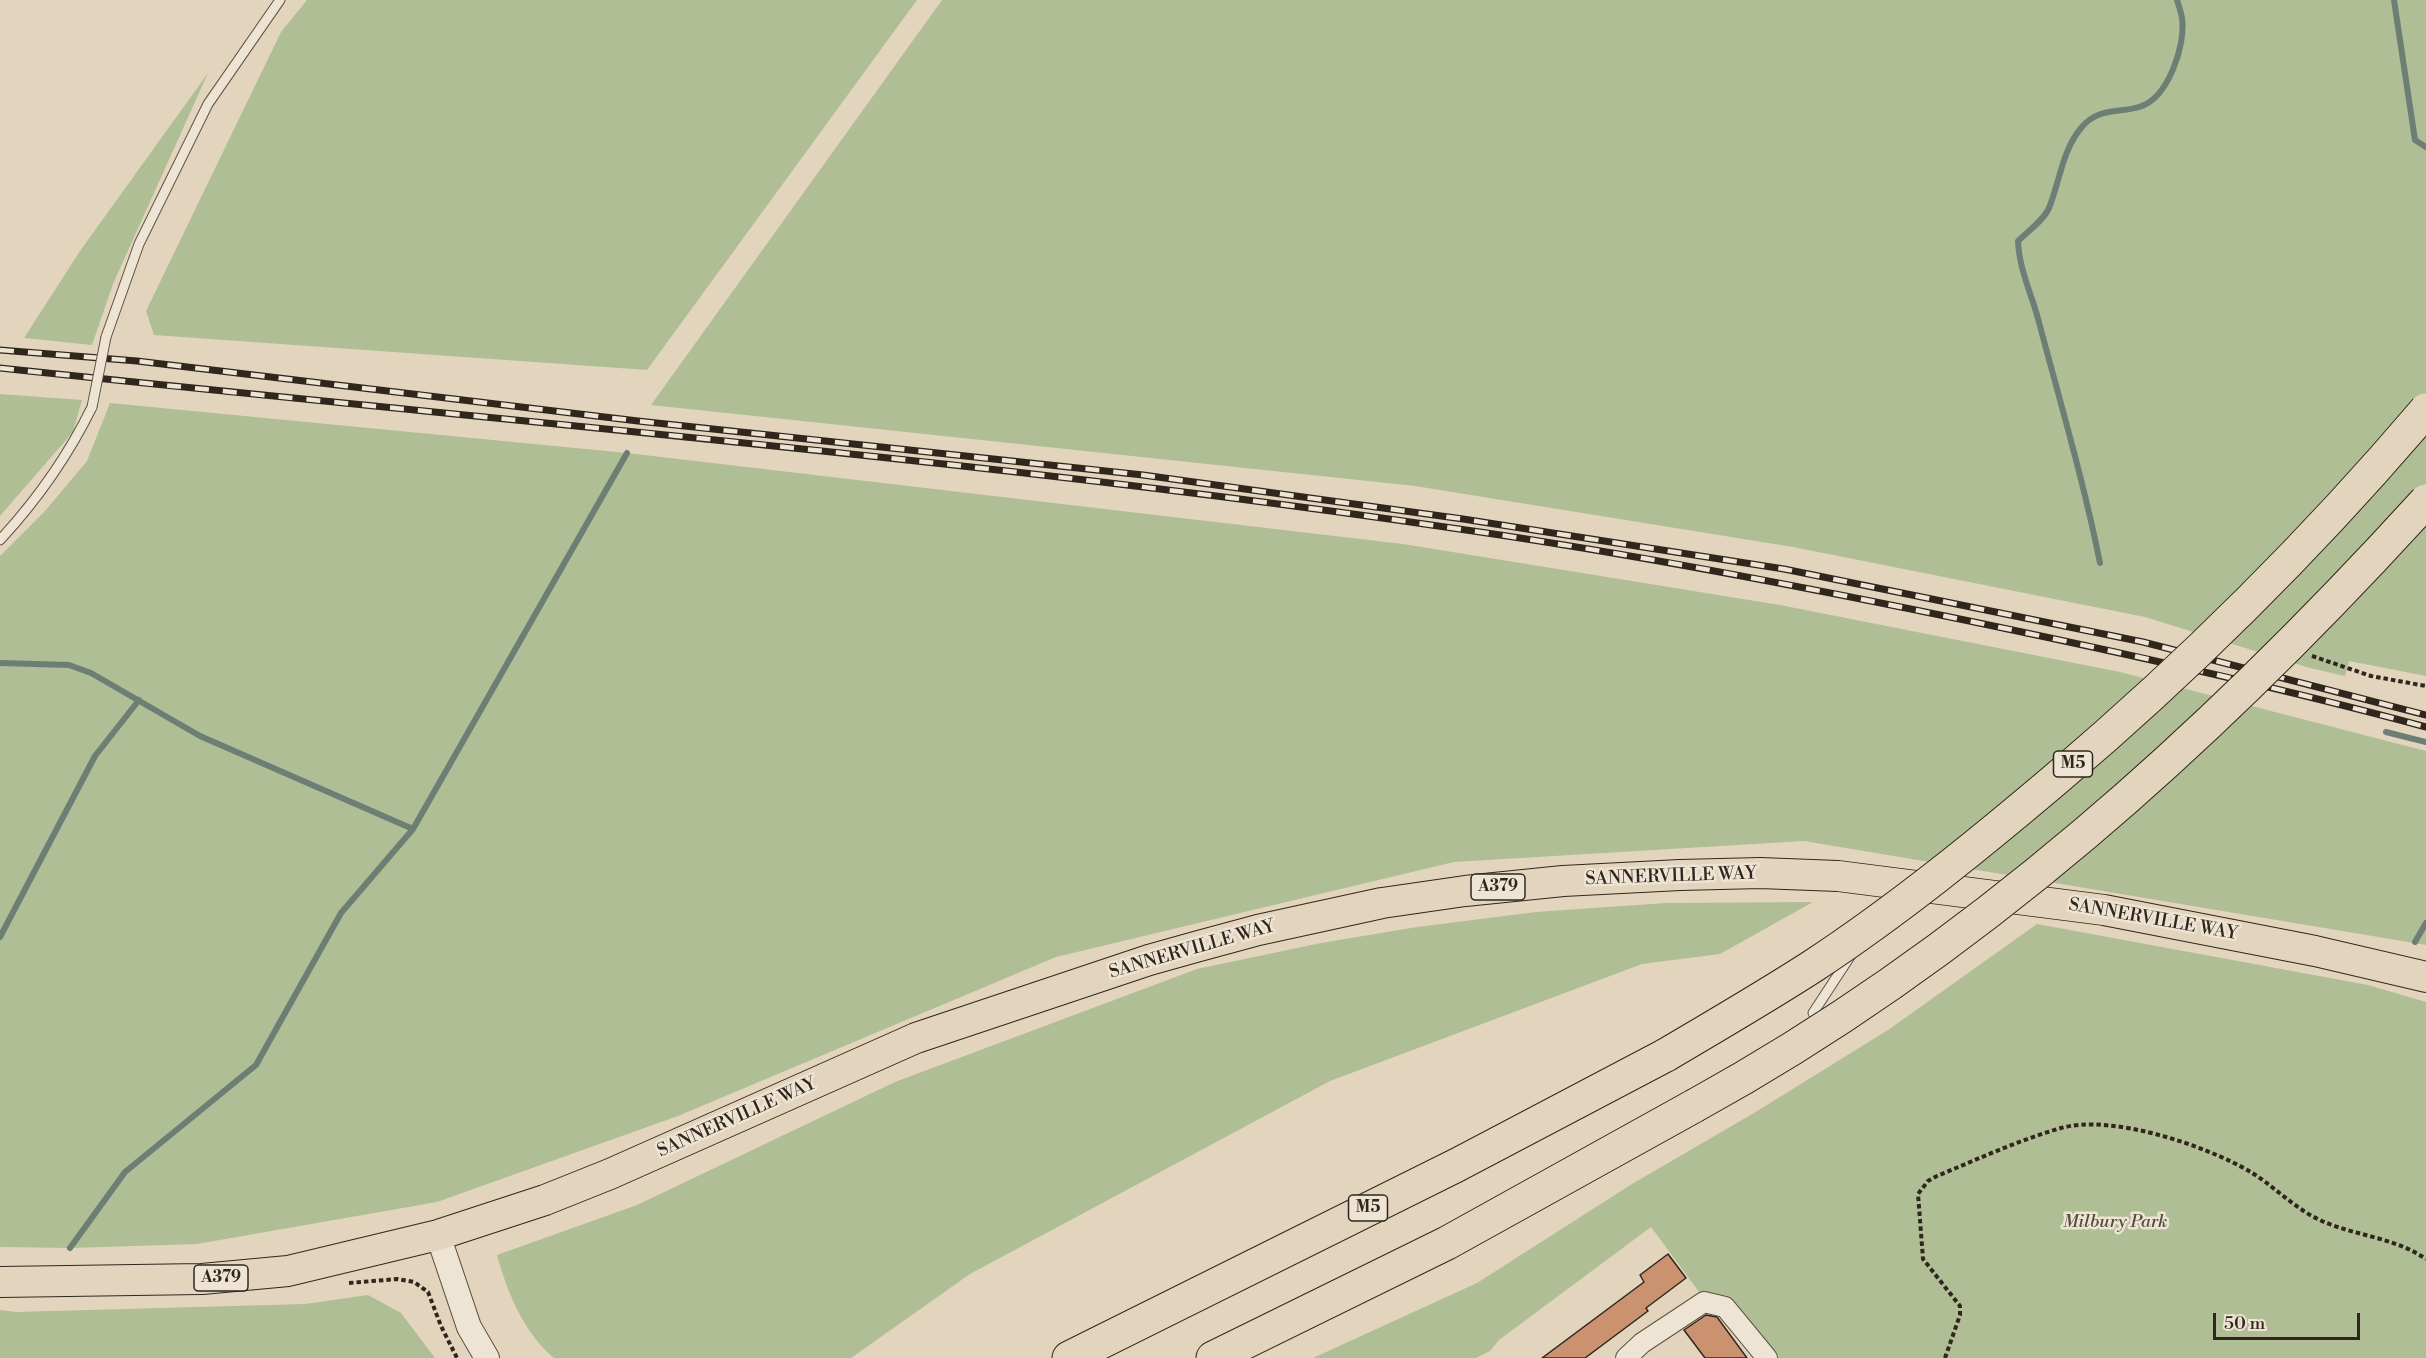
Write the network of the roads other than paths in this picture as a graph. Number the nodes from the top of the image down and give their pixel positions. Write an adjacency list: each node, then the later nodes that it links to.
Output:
1 (280, 0): 4 (lane, bridge)
2 (2426, 410): 12 (highway, M5, bridge)
3 (2426, 501): 13 (highway, bridge)
4 (0, 540)
5 (1892, 893): 6 (main road, SANNERVILLE WAY / A379); 7 (lane); 8 (main road, SANNERVILLE WAY / A379)
6 (2426, 977)
7 (1813, 1013)
8 (438, 1235): 9 (main road, SANNERVILLE WAY / A379); 11 (street)
9 (0, 1282)
10 (1631, 1357): 14 (street)
11 (487, 1358)
12 (1069, 1358)
13 (1213, 1358)
14 (1767, 1358)

